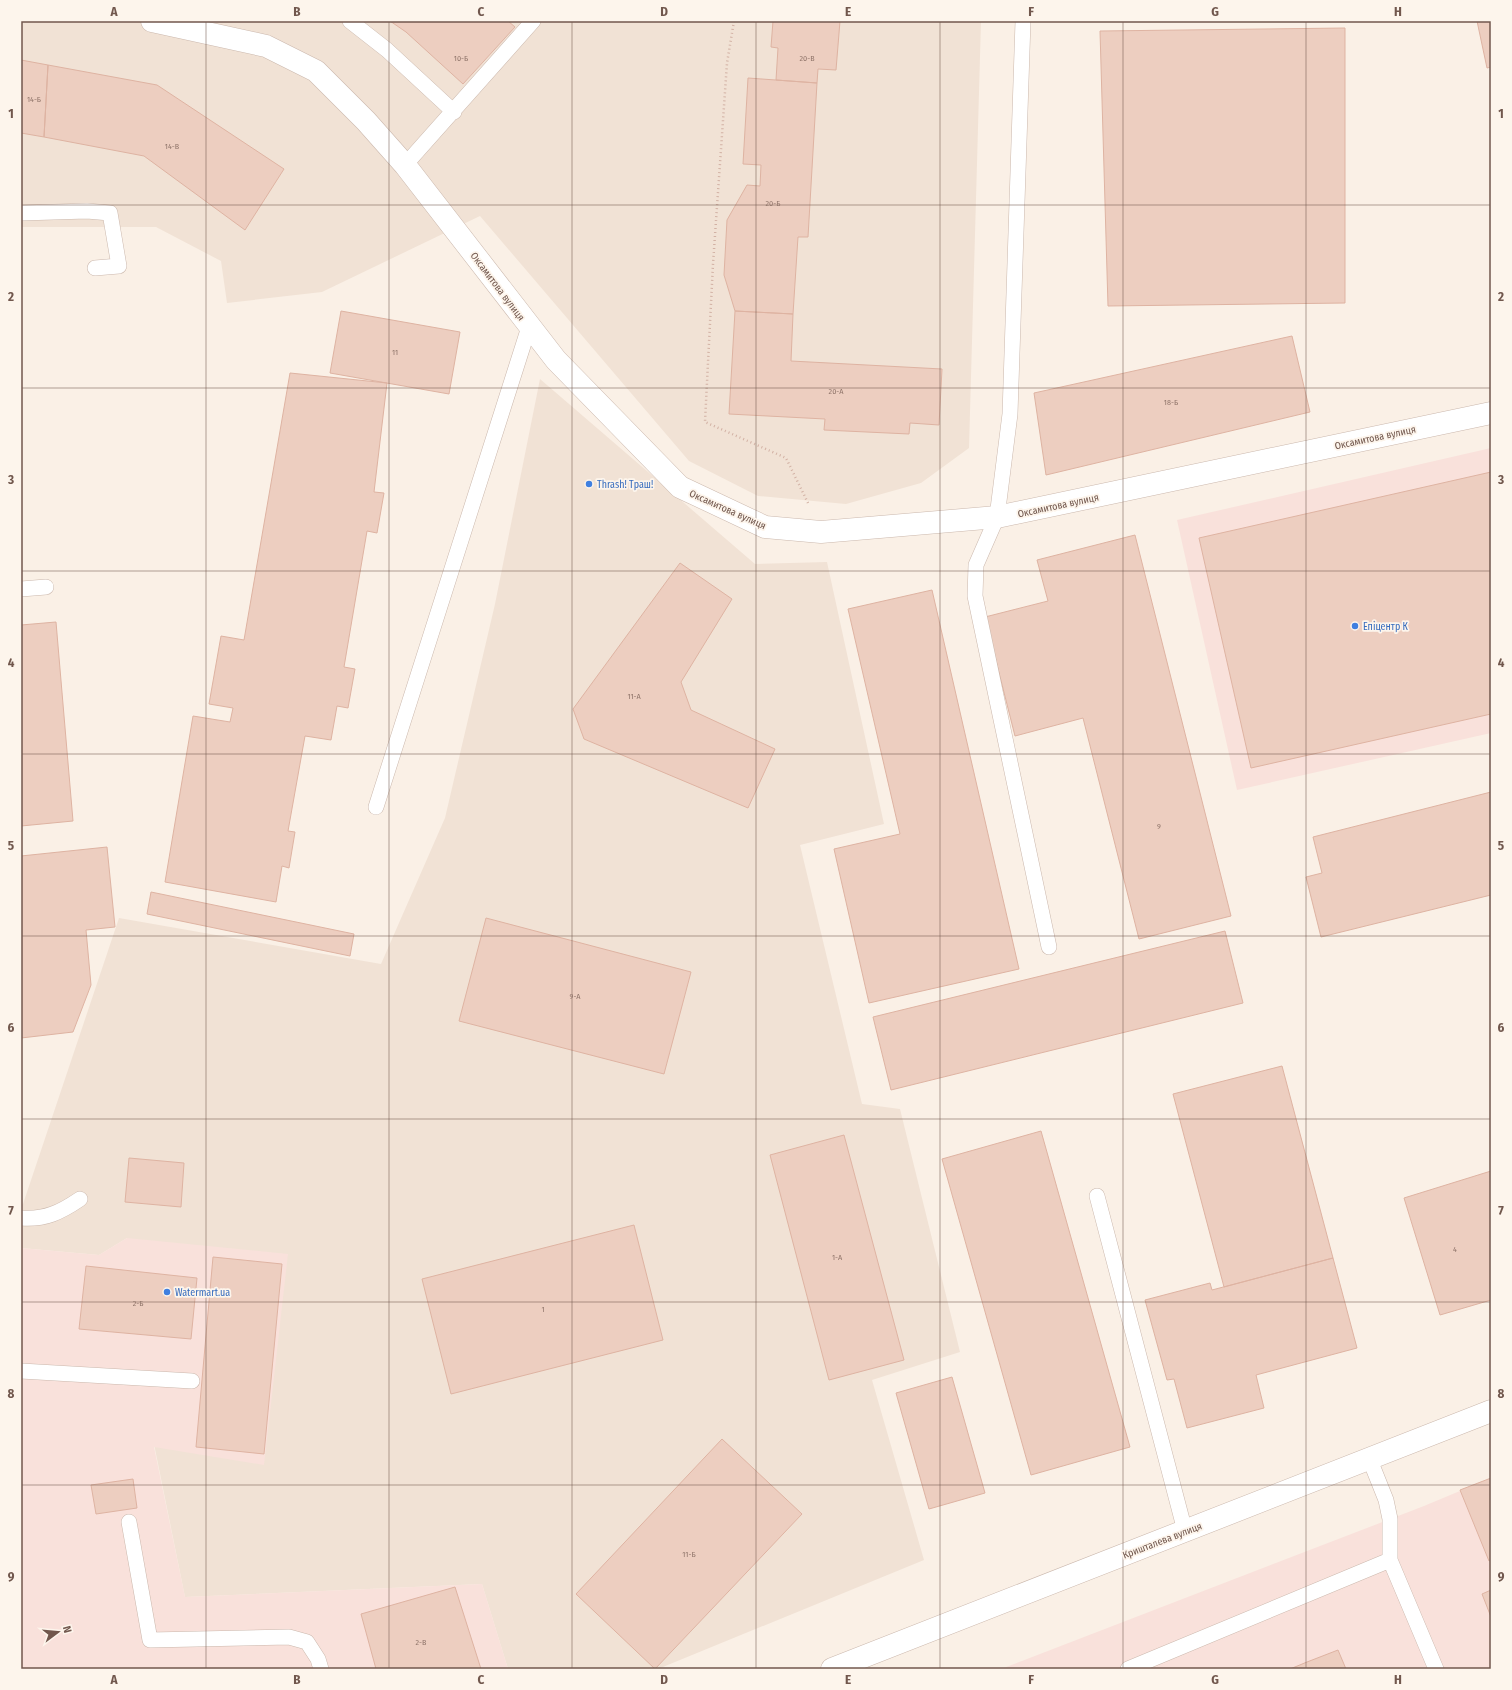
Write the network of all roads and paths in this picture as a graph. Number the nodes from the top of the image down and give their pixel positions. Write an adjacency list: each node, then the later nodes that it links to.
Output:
1 (152, 21): 7 (street, Оксамитова вулиця)
2 (350, 21): 6 (lane)
3 (533, 21): 6 (lane)
4 (734, 21): 13 (path)
5 (1023, 21): 12 (lane)
6 (454, 112): 7 (lane)
7 (406, 165): 10 (street, Оксамитова вулиця)
8 (21, 213): 9 (lane)
9 (95, 268)
10 (529, 327): 13 (street, Оксамитова вулиця); 16 (lane)
11 (1491, 413): 12 (street, Оксамитова вулиця)
12 (997, 517): 13 (street, Оксамитова вулиця); 17 (lane)
13 (821, 532)
14 (46, 587): 15 (lane)
15 (21, 589)
16 (376, 807)
17 (1049, 947)
18 (1097, 1196): 26 (lane)
19 (80, 1199): 20 (lane)
20 (21, 1218)
21 (21, 1371): 22 (lane)
22 (192, 1382)
23 (1491, 1411): 24 (street, Кришталева вулиця)
24 (1370, 1460): 26 (street, Кришталева вулиця); 27 (lane)
25 (129, 1522): 28 (lane)
26 (1185, 1531): 29 (street, Кришталева вулиця)
27 (1390, 1560): 30 (lane); 31 (lane)
28 (321, 1669)
29 (832, 1669)
30 (1128, 1669)
31 (1436, 1669)

